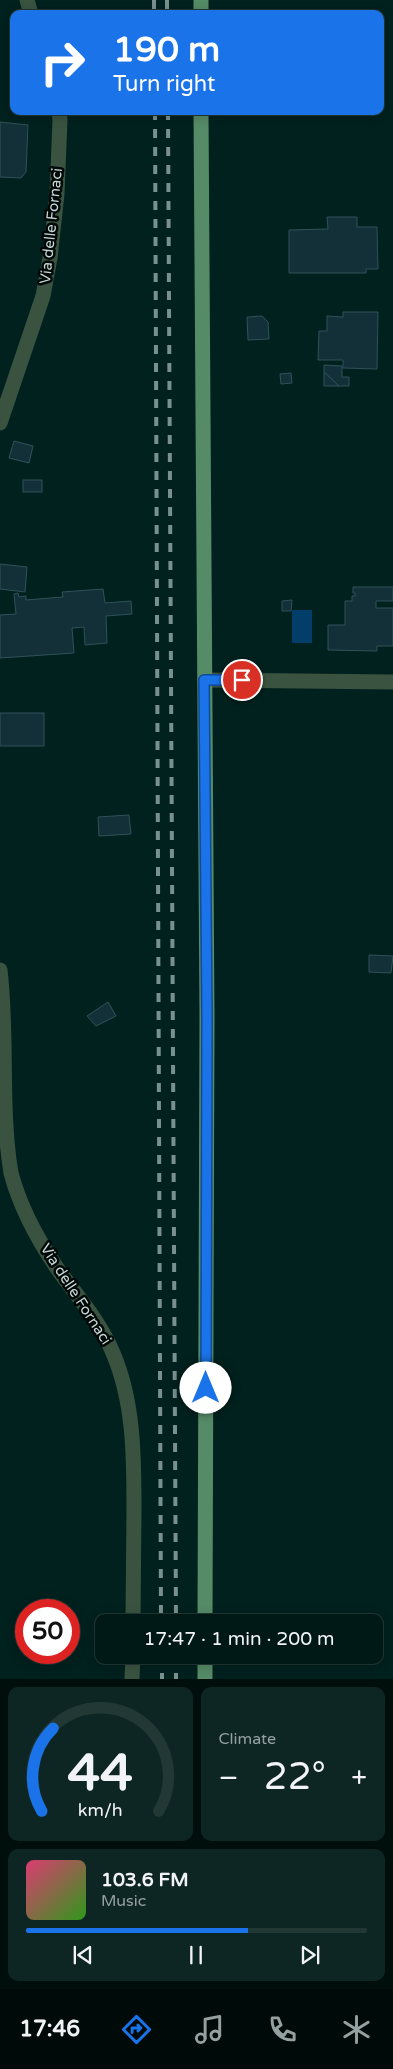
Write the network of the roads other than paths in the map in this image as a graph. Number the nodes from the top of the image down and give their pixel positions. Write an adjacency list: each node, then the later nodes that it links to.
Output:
1 (59, 115): 3 (street, Via delle Fornaci)
2 (201, 115): 4 (main road)
3 (0, 423)
4 (204, 680): 5 (street); 8 (main road)
5 (393, 682)
6 (0, 970): 7 (street, Via delle Fornaci)
7 (133, 1614)
8 (205, 1614)
9 (133, 1664): 11 (street)
10 (205, 1664): 12 (main road)
11 (132, 1679)
12 (205, 1679)

